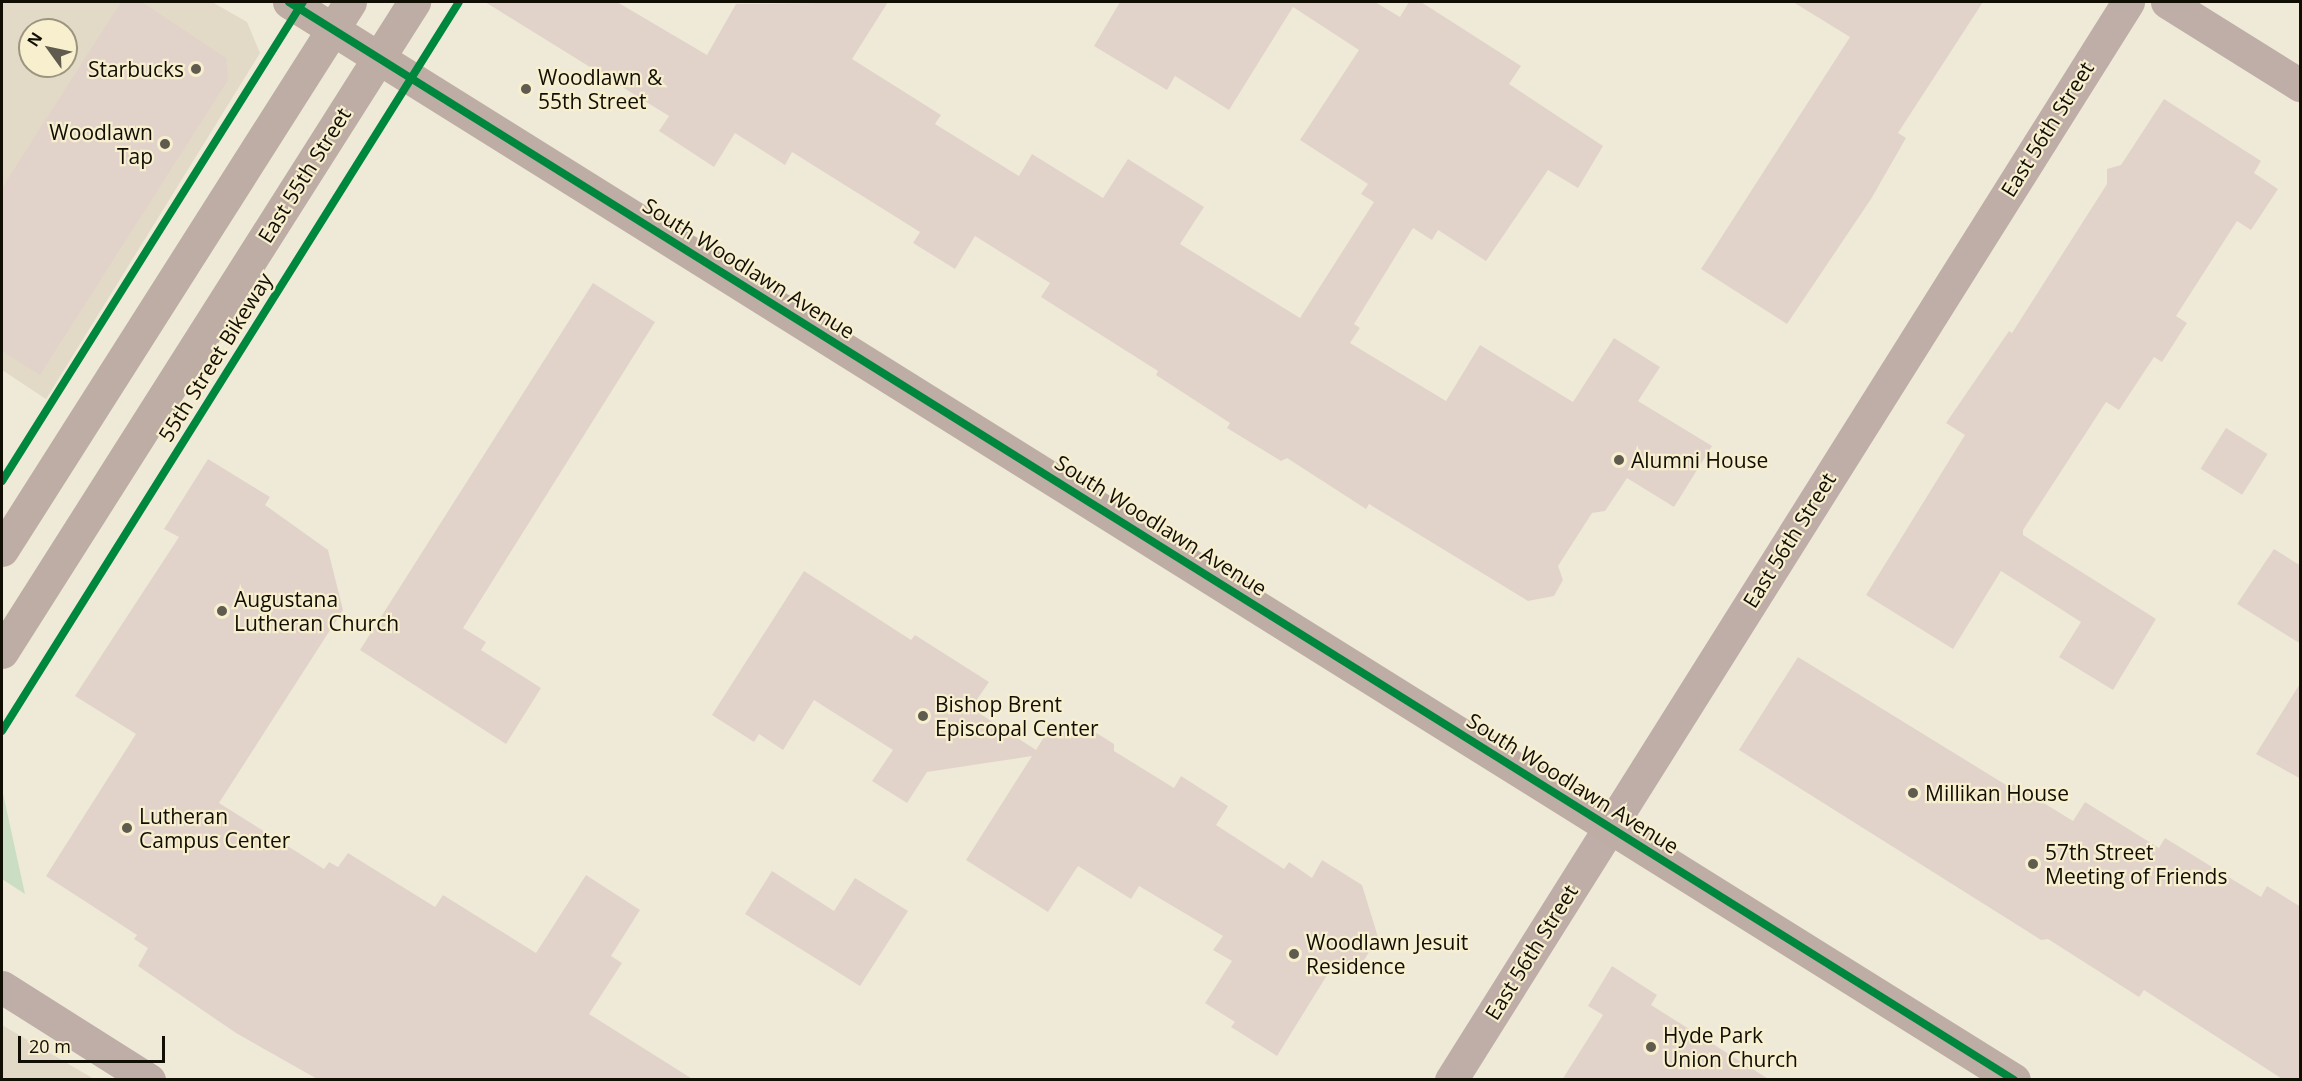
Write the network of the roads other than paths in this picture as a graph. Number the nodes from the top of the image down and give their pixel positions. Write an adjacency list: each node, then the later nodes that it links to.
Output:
1 (289, 2): 5 (street, South Woodlawn Avenue)
2 (414, 2): 6 (street, East 55th Street)
3 (2128, 2): 10 (street, East 56th Street)
4 (2167, 2): 7 (street)
5 (341, 15): 6 (street, South Woodlawn Avenue); 8 (street)
6 (380, 58): 9 (street, East 55th Street); 10 (street, South Woodlawn Avenue)
7 (2301, 85)
8 (2, 550)
9 (2, 652)
10 (1610, 827): 13 (street, East 56th Street); 14 (street, South Woodlawn Avenue)
11 (2, 987): 12 (street)
12 (149, 1080)
13 (1451, 1080)
14 (2014, 1080)

